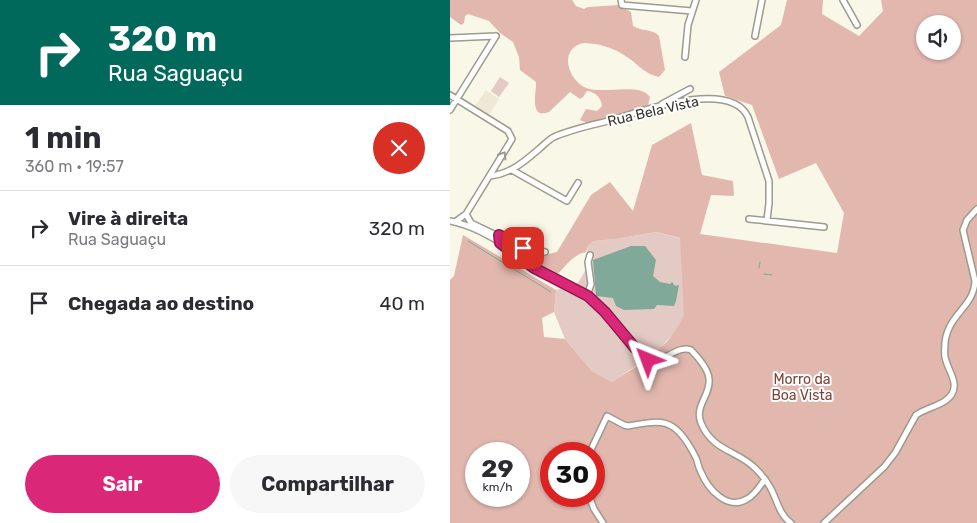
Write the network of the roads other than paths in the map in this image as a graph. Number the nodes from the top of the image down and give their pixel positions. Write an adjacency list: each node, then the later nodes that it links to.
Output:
1 (696, 0): 5 (street)
2 (762, 0): 7 (street)
3 (843, 0): 6 (street)
4 (622, 2): 5 (street)
5 (692, 11): 9 (street)
6 (857, 25)
7 (755, 36)
8 (450, 38): 12 (street)
9 (685, 57)
10 (690, 90): 13 (street)
11 (450, 95): 12 (street)
12 (457, 99): 14 (street); 16 (street, one-way to 12)
13 (658, 107): 15 (street, Rua Bela Vista); 21 (street, Rua Bela Vista)
14 (450, 110)
15 (512, 170): 16 (street, Rua Bela Vista); 17 (street)
16 (490, 176): 19 (street)
17 (578, 183)
18 (977, 209): 36 (street)
19 (466, 214): 22 (street); 23 (street)
20 (750, 219): 21 (street)
21 (767, 220): 24 (street)
22 (452, 222): 23 (street)
23 (474, 227): 25 (street); 26 (street)
24 (824, 227)
25 (499, 235): 26 (street); 27 (street); 28 (street)
26 (493, 239): 27 (street)
27 (500, 243): 30 (street)
28 (545, 252)
29 (590, 255): 30 (street)
30 (588, 296): 32 (street)
31 (595, 442): 32 (street)
32 (765, 479): 35 (street)
33 (593, 507): 34 (street)
34 (603, 523)
35 (791, 523)
36 (824, 523)

